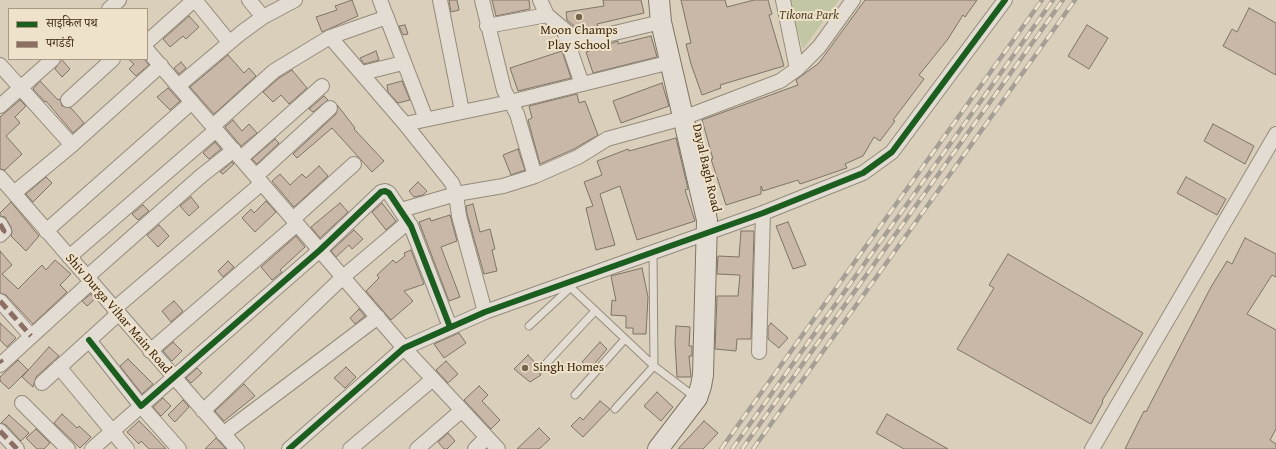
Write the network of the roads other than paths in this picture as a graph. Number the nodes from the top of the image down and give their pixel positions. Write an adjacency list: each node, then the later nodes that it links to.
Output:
1 (195, 0): 19 (street); 20 (street)
2 (249, 0): 13 (street)
3 (295, 0): 13 (street)
4 (380, 0): 14 (street)
5 (440, 0): 39 (street)
6 (482, 0): 16 (street)
7 (540, 0): 12 (street)
8 (659, 0): 15 (street, Dayal Bagh Road)
9 (783, 0): 28 (street)
10 (853, 0): 28 (street)
11 (1005, 0): 53 (street)
12 (547, 15): 16 (street); 17 (street)
13 (263, 17): 20 (street)
14 (387, 17): 18 (street); 25 (street)
15 (661, 22): 17 (street); 24 (street, Dayal Bagh Road)
16 (487, 26): 36 (street)
17 (563, 29): 30 (street)
18 (330, 37): 29 (street); 43 (street)
19 (148, 41)
20 (228, 42): 31 (street)
21 (148, 51): 27 (street)
22 (51, 60): 33 (street)
23 (112, 60): 34 (street)
24 (670, 62): 30 (street); 40 (street, Dayal Bagh Road)
25 (402, 63): 29 (street); 41 (street)
26 (0, 65): 33 (street)
27 (161, 65): 31 (street); 45 (street)
28 (797, 69): 40 (street)
29 (362, 72): 42 (street)
30 (582, 84): 36 (street)
31 (178, 86): 35 (street)
32 (322, 86): 46 (street)
33 (20, 88): 37 (street); 45 (street)
34 (68, 100)
35 (192, 102): 43 (street); 57 (street)
36 (510, 102): 39 (street); 48 (street)
37 (0, 106)
38 (330, 108): 50 (street)
39 (462, 111): 41 (street)
40 (683, 118): 48 (street); 58 (street, Dayal Bagh Road)
41 (426, 119): 42 (street)
42 (405, 124): 52 (street)
43 (214, 128): 46 (street); 62 (street)
44 (1274, 141): 109 (street)
45 (72, 145): 51 (street)
46 (237, 154): 50 (street); 64 (street)
47 (354, 164): 55 (street)
48 (535, 176): 52 (street)
49 (0, 177): 51 (street, Shiv Durga Vihar Main Road)
50 (259, 180): 55 (street); 68 (street)
51 (14, 193): 57 (street, Shiv Durga Vihar Main Road)
52 (456, 194): 54 (street); 69 (street)
53 (763, 213): 58 (street); 78 (street)
54 (405, 216): 60 (street); 63 (street); 72 (street)
55 (295, 221): 60 (street); 77 (street)
56 (0, 224): 59 (street)
57 (46, 230): 62 (street, Shiv Durga Vihar Main Road)
58 (707, 233): 61 (street); 87 (street, Dayal Bagh Road)
59 (0, 235)
60 (320, 250): 63 (street); 83 (street)
61 (653, 252): 65 (street); 80 (lane)
62 (69, 257): 64 (street, Shiv Durga Vihar Main Road)
63 (344, 277): 70 (street); 92 (street)
64 (89, 280): 68 (street, Shiv Durga Vihar Main Road); 73 (street)
65 (568, 286): 67 (lane); 69 (street); 71 (lane)
66 (0, 301): 73 (street)
67 (595, 311): 74 (lane); 82 (lane)
68 (116, 312): 75 (street); 77 (street, Shiv Durga Vihar Main Road)
69 (485, 312): 72 (street)
70 (378, 317): 76 (street); 95 (street)
71 (529, 326)
72 (450, 327): 76 (street)
73 (31, 336): 79 (street)
74 (625, 339): 80 (lane); 86 (lane)
75 (89, 340): 81 (street); 89 (street)
76 (404, 348): 84 (street); 103 (street)
77 (150, 351): 83 (street, Shiv Durga Vihar Main Road)
78 (759, 352)
79 (1, 363)
80 (654, 366): 87 (lane); 90 (lane)
81 (59, 367): 85 (street); 94 (street)
82 (541, 369)
83 (173, 378): 89 (street); 92 (street, Shiv Durga Vihar Main Road)
84 (433, 379): 91 (street); 104 (street)
85 (42, 383)
86 (576, 395)
87 (697, 398): 108 (street, Dayal Bagh Road)
88 (22, 403): 98 (street)
89 (141, 406): 94 (street); 101 (street)
90 (615, 409)
91 (462, 410): 96 (street); 105 (street)
92 (203, 411): 95 (street, Shiv Durga Vihar Main Road)
93 (0, 431): 97 (street)
94 (112, 433): 99 (street); 100 (street)
95 (223, 434): 102 (street, Shiv Durga Vihar Main Road)
96 (488, 437): 106 (street); 107 (street)
97 (17, 449)
98 (68, 449)
99 (92, 449)
100 (127, 449)
101 (179, 449)
102 (237, 449)
103 (289, 449)
104 (350, 449)
105 (417, 449)
106 (475, 449)
107 (498, 449)
108 (658, 449)
109 (1092, 449)

